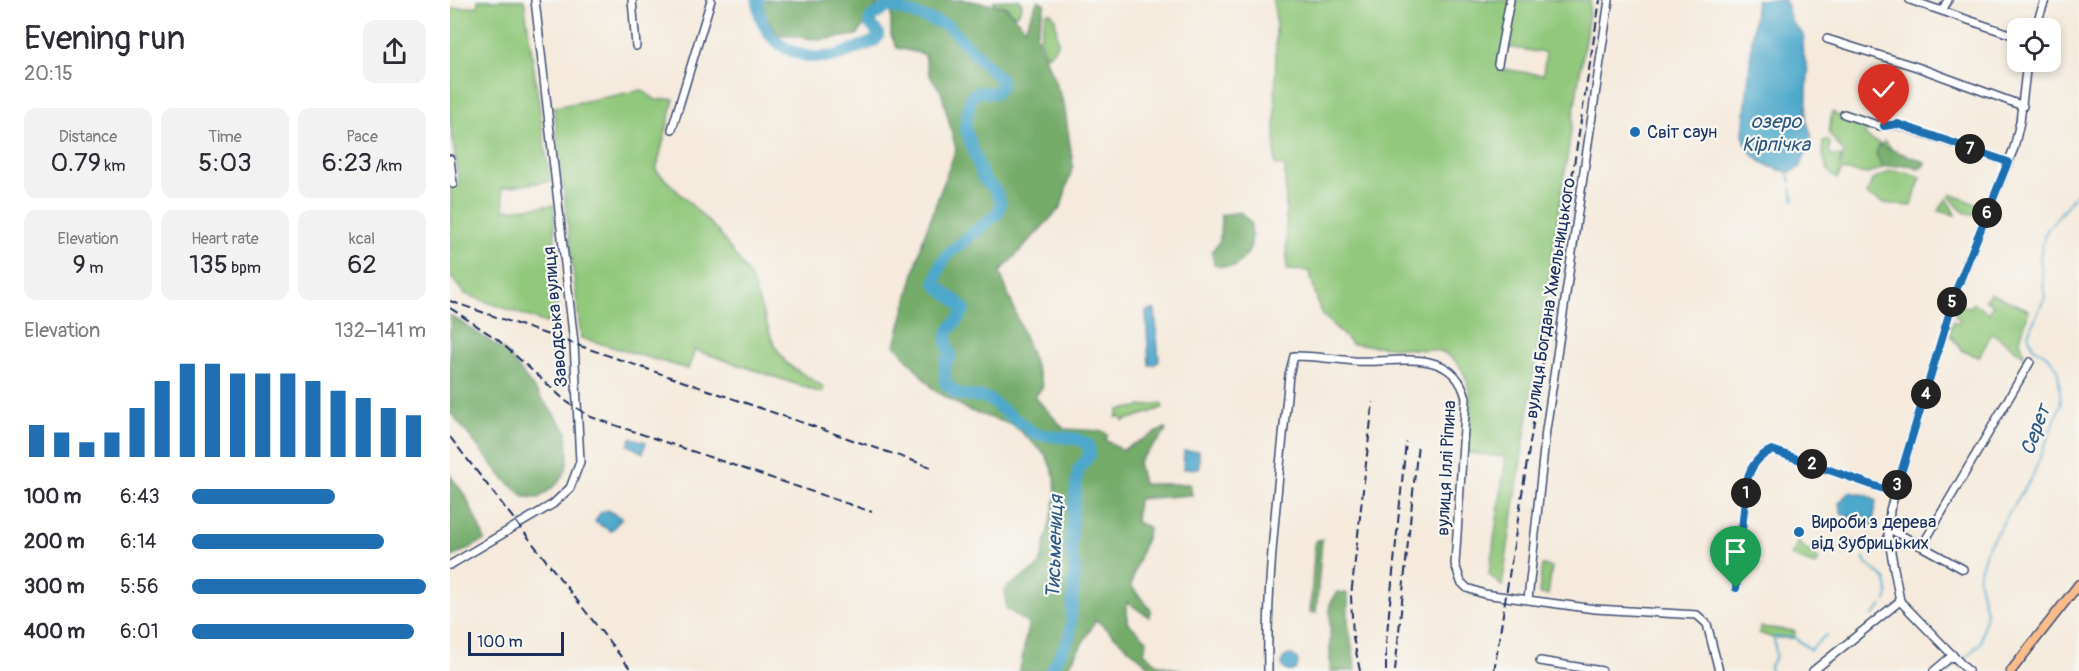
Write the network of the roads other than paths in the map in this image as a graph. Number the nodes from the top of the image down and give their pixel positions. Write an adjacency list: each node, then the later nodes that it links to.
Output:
1 (535, 0): 26 (street, Заводська вулиця)
2 (632, 0): 13 (street)
3 (711, 0): 18 (street)
4 (1510, 0): 14 (street)
5 (1609, 0): 30 (street, вулиця Богдана Хмельницького)
6 (1910, 0): 9 (street)
7 (1947, 0): 9 (street)
8 (2045, 0): 10 (street)
9 (1943, 9): 11 (street)
10 (2039, 18)
11 (2007, 33)
12 (1827, 39): 16 (street)
13 (636, 46)
14 (1498, 64)
15 (2026, 72): 16 (street)
16 (2023, 106): 20 (street)
17 (1844, 114): 20 (street)
18 (672, 129)
19 (450, 159): 21 (street)
20 (2008, 162): 23 (street)
21 (453, 184)
22 (2030, 362): 25 (street)
23 (1895, 493): 24 (street); 29 (street)
24 (1888, 528): 25 (street); 31 (street)
25 (1922, 546): 27 (street)
26 (450, 565)
27 (1963, 569)
28 (2079, 584): 40 (main road)
29 (1736, 588)
30 (1528, 600): 35 (street, вулиця Іллі Ріпина); 37 (street, вулиця Іллі Ріпина)
31 (1900, 601): 32 (street); 38 (street)
32 (1955, 657): 34 (street); 39 (street)
33 (1540, 661): 36 (street)
34 (1966, 669)
35 (1268, 671)
36 (1602, 671)
37 (1719, 671)
38 (1812, 671)
39 (1934, 671)
40 (2011, 671)

